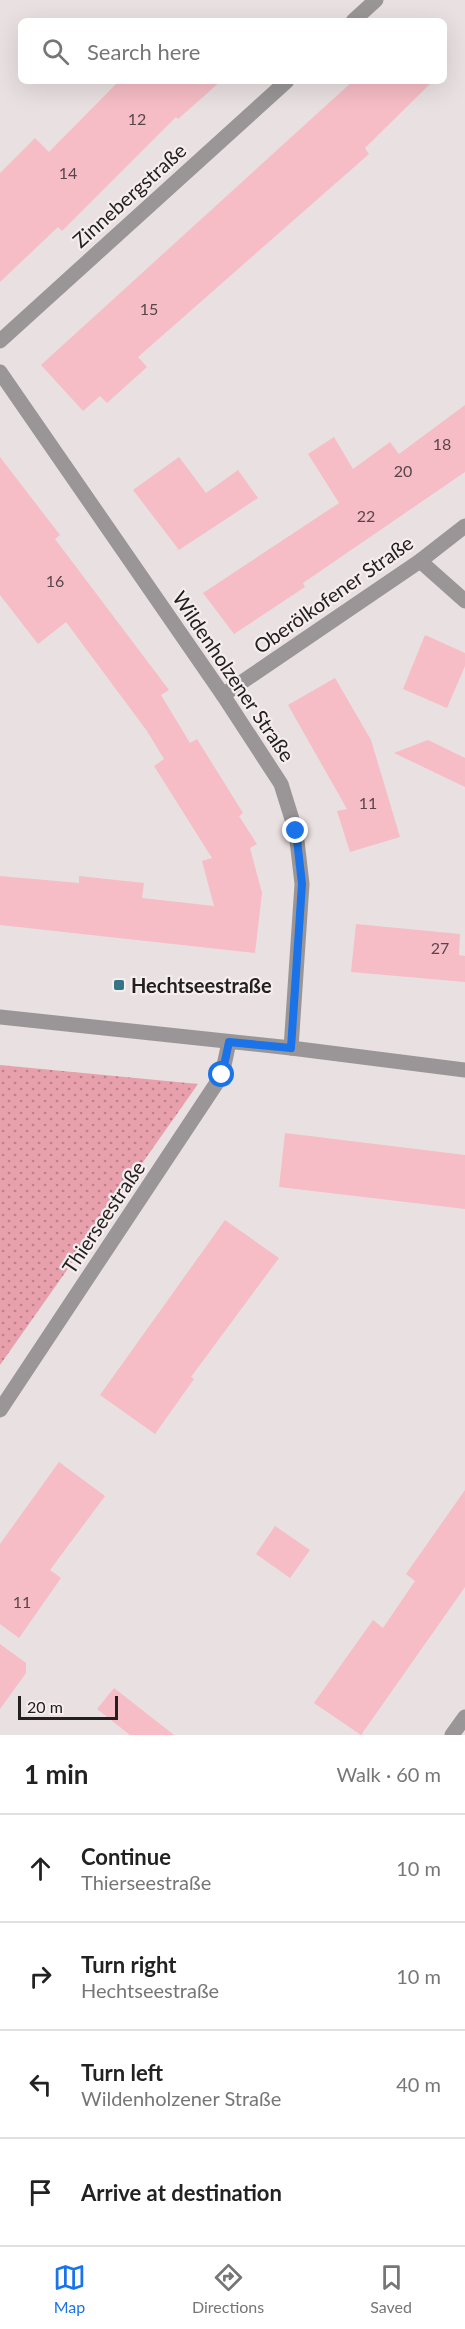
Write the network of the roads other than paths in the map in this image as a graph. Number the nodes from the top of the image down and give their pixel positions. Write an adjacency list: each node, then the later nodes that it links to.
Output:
1 (376, 0): 2 (street)
2 (356, 18)
3 (284, 84): 4 (street, Zinnebergstraße)
4 (0, 341)
5 (0, 372): 9 (street, Wildenholzener Straße)
6 (465, 526): 7 (street, Oberölkofener Straße)
7 (420, 561): 8 (street); 9 (street, Oberölkofener Straße)
8 (465, 601)
9 (223, 695): 12 (street, Wildenholzener Straße)
10 (0, 1017): 11 (street)
11 (229, 1042): 12 (street); 14 (street, Thierseestraße)
12 (291, 1048): 13 (street)
13 (465, 1070)
14 (0, 1410)
15 (465, 1717): 16 (street)
16 (452, 1735)

